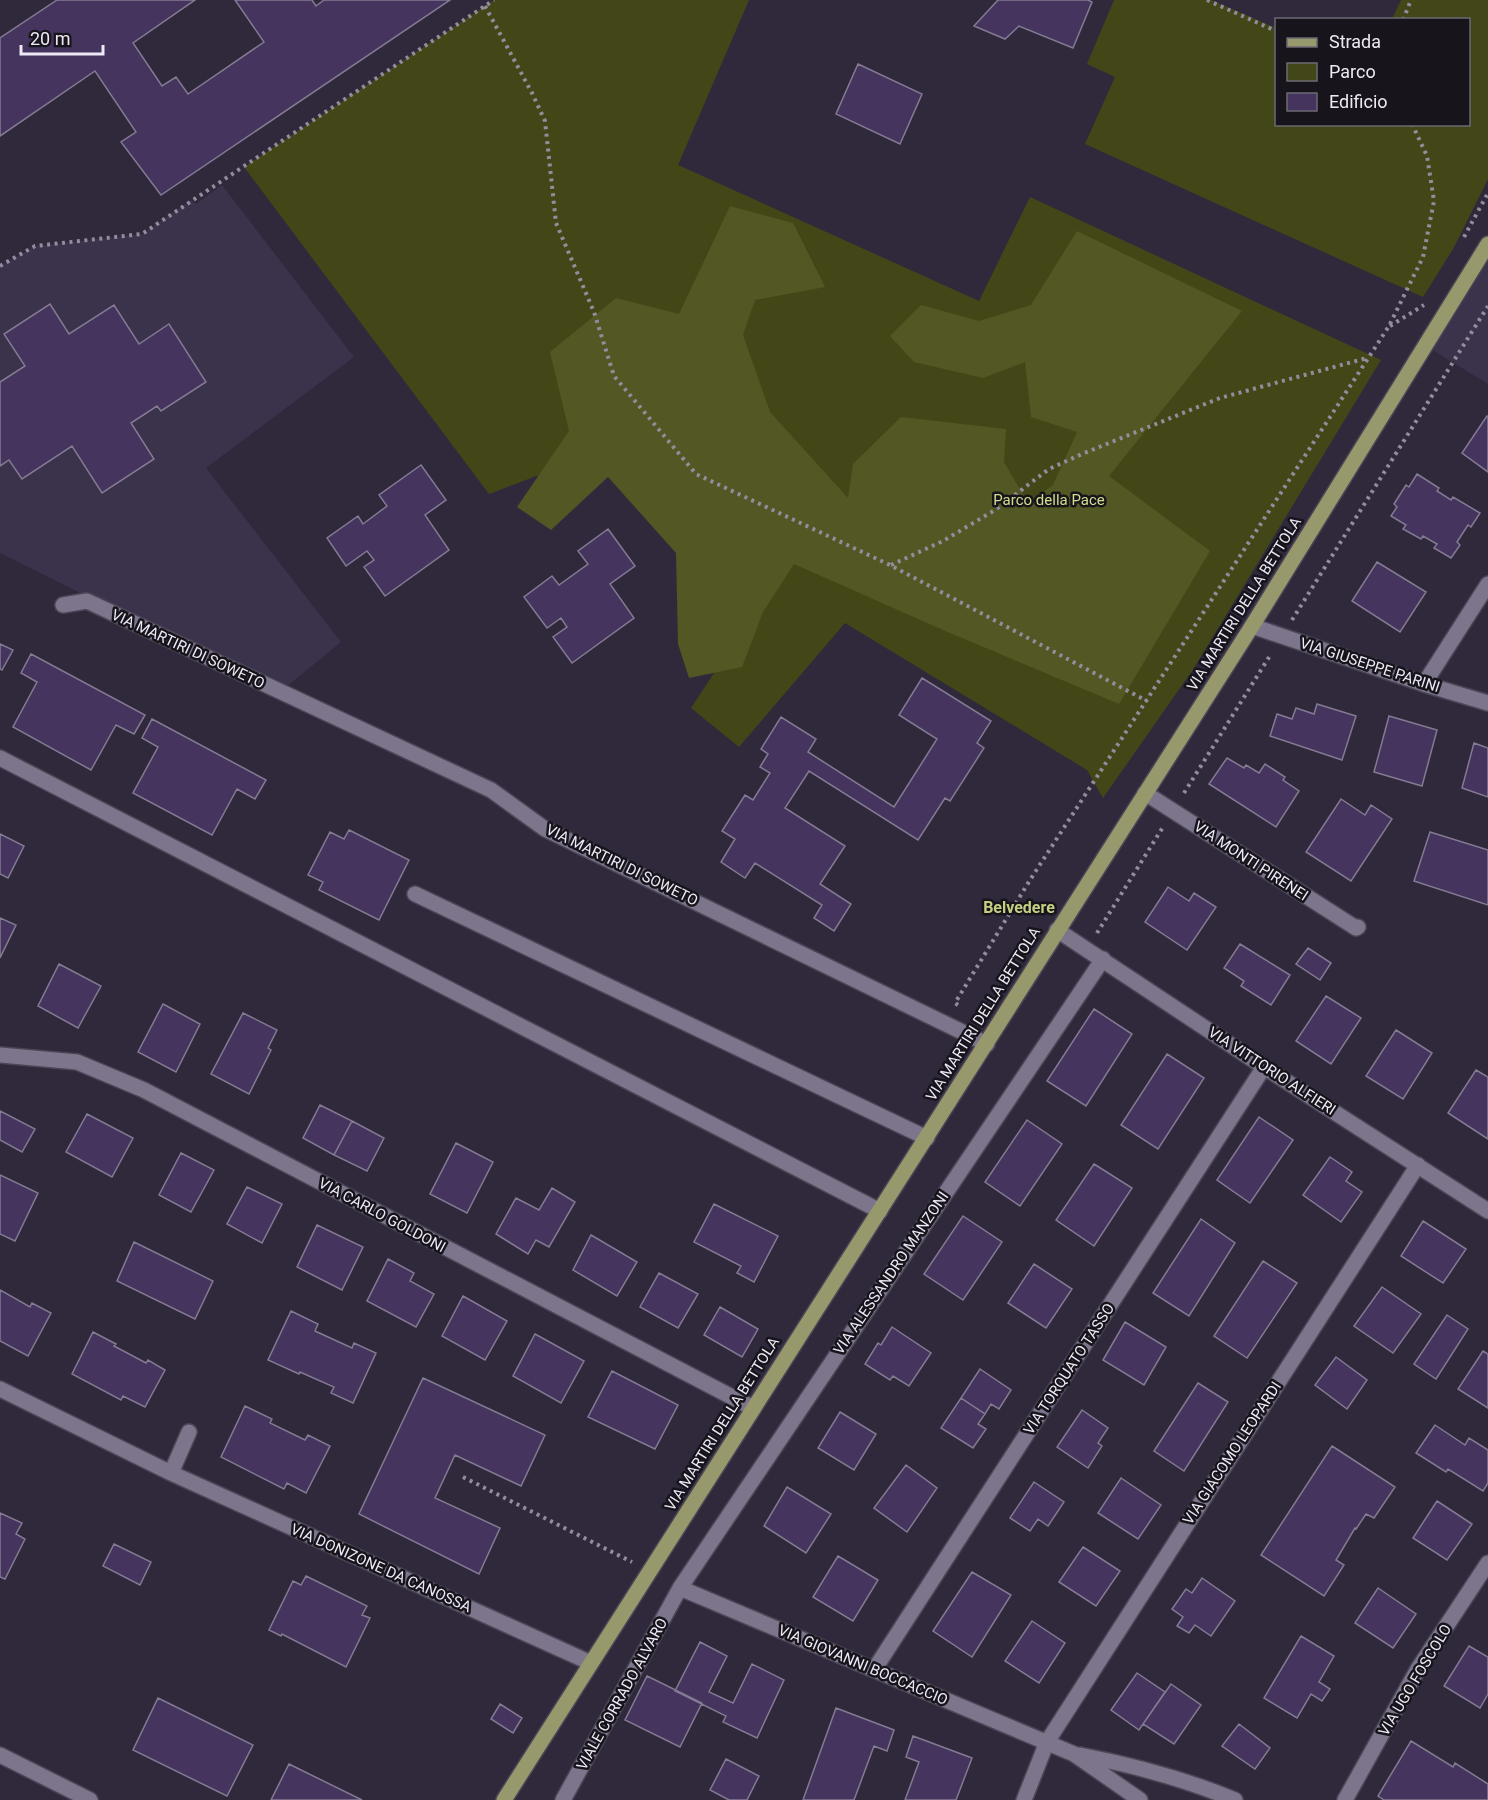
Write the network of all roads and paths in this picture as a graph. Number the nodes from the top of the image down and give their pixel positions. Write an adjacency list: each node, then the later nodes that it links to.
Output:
1 (494, 0): 4 (path)
2 (1207, 0): 6 (path)
3 (1411, 0): 5 (path)
4 (485, 6): 11 (path); 15 (path)
5 (1403, 18)
6 (1275, 31)
7 (1413, 126): 13 (path)
8 (1488, 193): 9 (path)
9 (1462, 242)
10 (1488, 244): 18 (main road, VIA MARTIRI DELLA BETTOLA)
11 (0, 266)
12 (1430, 301): 13 (path)
13 (1389, 326): 14 (path)
14 (1367, 358): 15 (path); 20 (path)
15 (890, 565): 20 (path)
16 (1488, 584): 19 (street)
17 (63, 605): 29 (street, VIA MARTIRI DI SOWETO)
18 (1252, 626): 19 (street, VIA GIUSEPPE PARINI); 23 (main road, VIA MARTIRI DELLA BETTOLA)
19 (1424, 684): 21 (street, VIA GIUSEPPE PARINI)
20 (1147, 701): 28 (path)
21 (1488, 703)
22 (0, 758): 34 (street)
23 (1145, 792): 25 (street, VIA MONTI PIRENEI); 26 (main road, VIA MARTIRI DELLA BETTOLA)
24 (416, 894): 32 (street)
25 (1358, 927)
26 (1058, 930): 27 (street, VIA VITTORIO ALFIERI); 29 (main road, VIA MARTIRI DELLA BETTOLA)
27 (1103, 959): 31 (street, VIA VITTORIO ALFIERI); 43 (street, VIA ALESSANDRO MANZONI)
28 (963, 1008)
29 (987, 1044): 32 (main road, VIA MARTIRI DELLA BETTOLA)
30 (0, 1055): 37 (street, VIA CARLO GOLDONI)
31 (1264, 1067): 33 (street, VIA VITTORIO ALFIERI); 45 (street, VIA TORQUATO TASSO)
32 (927, 1138): 34 (main road, VIA MARTIRI DELLA BETTOLA)
33 (1418, 1165): 35 (street, VIA VITTORIO ALFIERI); 46 (street, VIA GIACOMO LEOPARDI)
34 (880, 1211): 37 (main road, VIA MARTIRI DELLA BETTOLA)
35 (1488, 1211)
36 (0, 1389): 39 (street, VIA DONIZONE DA CANOSSA)
37 (753, 1408): 42 (main road, VIA MARTIRI DELLA BETTOLA)
38 (189, 1432): 39 (street)
39 (171, 1473): 44 (street, VIA DONIZONE DA CANOSSA)
40 (462, 1477): 42 (path)
41 (1488, 1563): 55 (street, VIA UGO FOSCOLO)
42 (650, 1571): 44 (main road, VIA MARTIRI DELLA BETTOLA)
43 (680, 1588): 45 (street, VIA GIOVANNI BOCCACCIO); 51 (street, VIALE CORRADO ALVARO)
44 (591, 1663): 50 (main road, VIA MARTIRI DELLA BETTOLA)
45 (874, 1670): 46 (street, VIA GIOVANNI BOCCACCIO)
46 (1047, 1742): 47 (street, VIA GIOVANNI BOCCACCIO); 52 (street, VIA GIACOMO LEOPARDI)
47 (1074, 1754): 53 (street); 54 (street)
48 (0, 1755): 49 (street)
49 (90, 1800)
50 (504, 1800)
51 (563, 1800)
52 (1024, 1800)
53 (1140, 1800)
54 (1234, 1800)
55 (1345, 1800)

